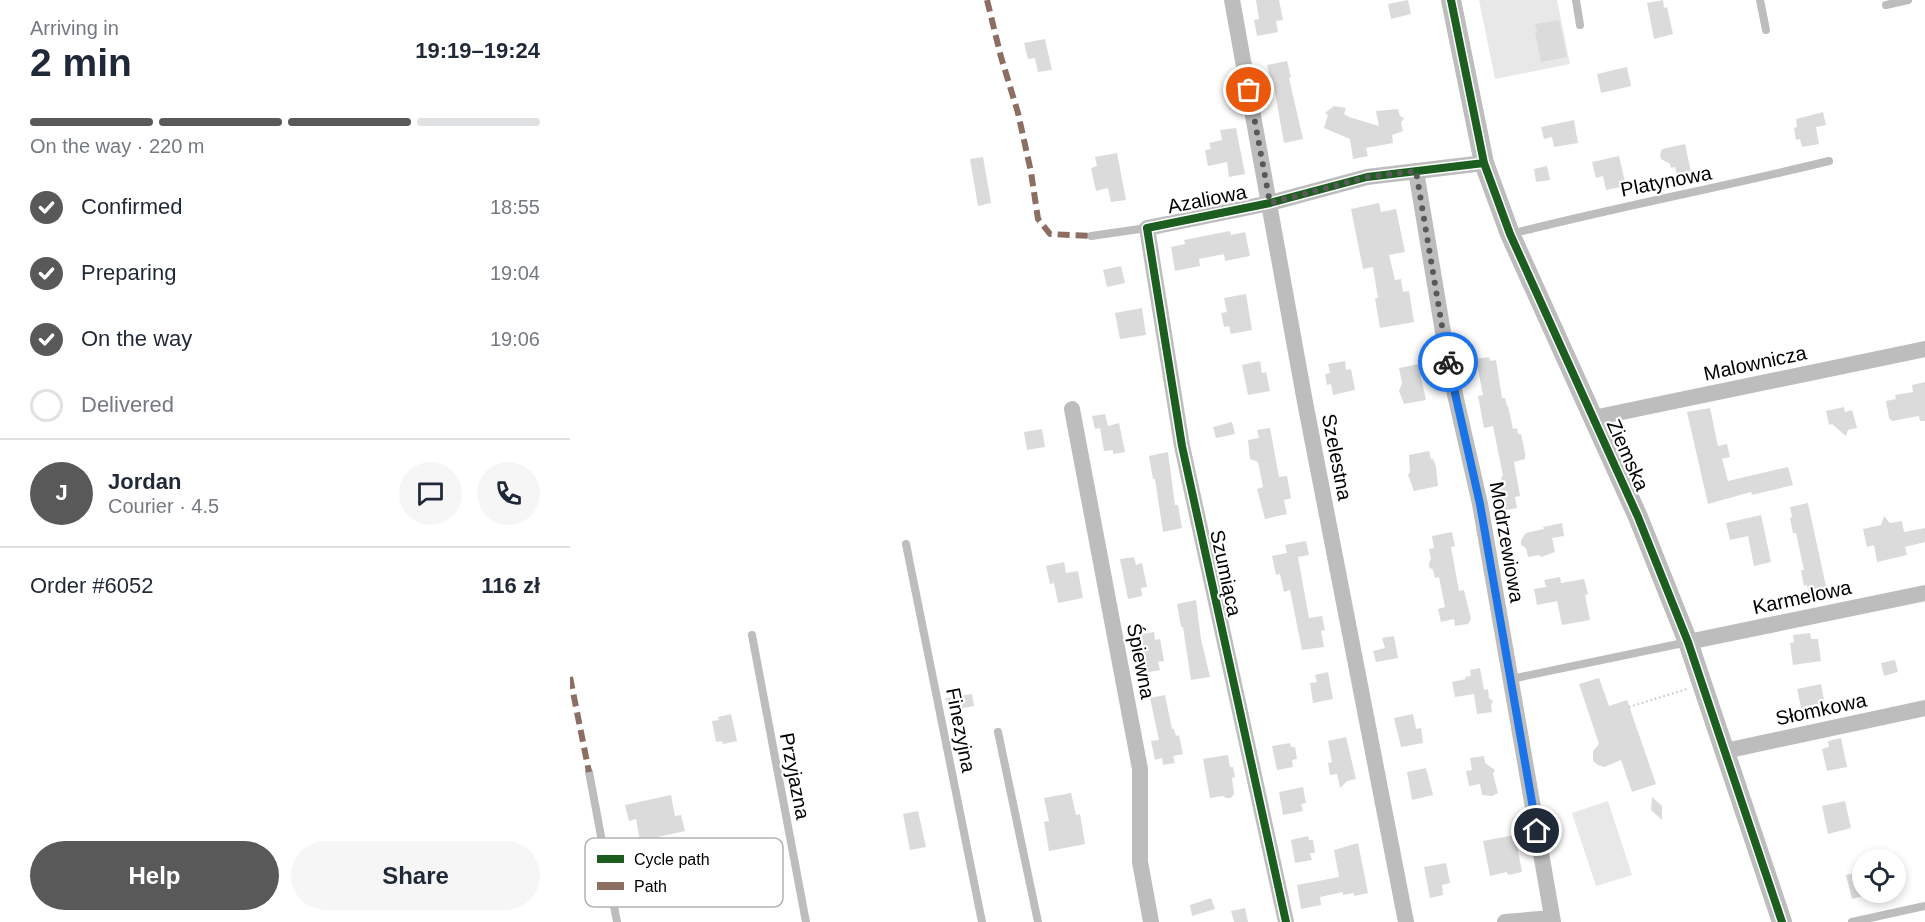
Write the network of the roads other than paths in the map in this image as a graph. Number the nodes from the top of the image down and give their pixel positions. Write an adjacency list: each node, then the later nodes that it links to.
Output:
1 (1232, 0): 12 (street, Szelestna)
2 (1450, 0): 10 (street, Ziemska)
3 (1576, 0): 7 (lane)
4 (1760, 0): 8 (lane)
5 (1908, 0): 6 (lane)
6 (1886, 5)
7 (1580, 26)
8 (1766, 30)
9 (1829, 161): 14 (lane, Platynowa)
10 (1484, 163): 11 (street, Azaliowa); 14 (street, Ziemska)
11 (1416, 171): 12 (street, Azaliowa); 23 (street, Modrzewiowa)
12 (1270, 203): 13 (street, Azaliowa); 38 (street, Szelestna)
13 (1147, 228): 15 (lane, Azaliowa); 37 (street, Szumiąca)
14 (1510, 234): 18 (street, Ziemska)
15 (1091, 236)
16 (1925, 349): 18 (street, Malownicza)
17 (1072, 409): 36 (street, Śpiewna)
18 (1593, 418): 22 (street, Ziemska)
19 (906, 544): 34 (lane, Finezyjna)
20 (1925, 593): 22 (street, Karmelowa)
21 (752, 635): 33 (lane, Przyjazna)
22 (1688, 642): 23 (lane); 26 (street, Ziemska)
23 (1511, 679): 31 (street, Modrzewiowa)
24 (1925, 708): 26 (street, Słomkowa)
25 (998, 732): 35 (lane)
26 (1725, 751): 40 (street, Ziemska)
27 (589, 772): 28 (lane)
28 (601, 838)
29 (1925, 906): 41 (lane)
30 (614, 907): 32 (lane)
31 (1552, 920): 39 (street)
32 (617, 922)
33 (806, 922)
34 (982, 922)
35 (1038, 922)
36 (1151, 922)
37 (1286, 922)
38 (1406, 922)
39 (1504, 922)
40 (1782, 922)
41 (1852, 922)

